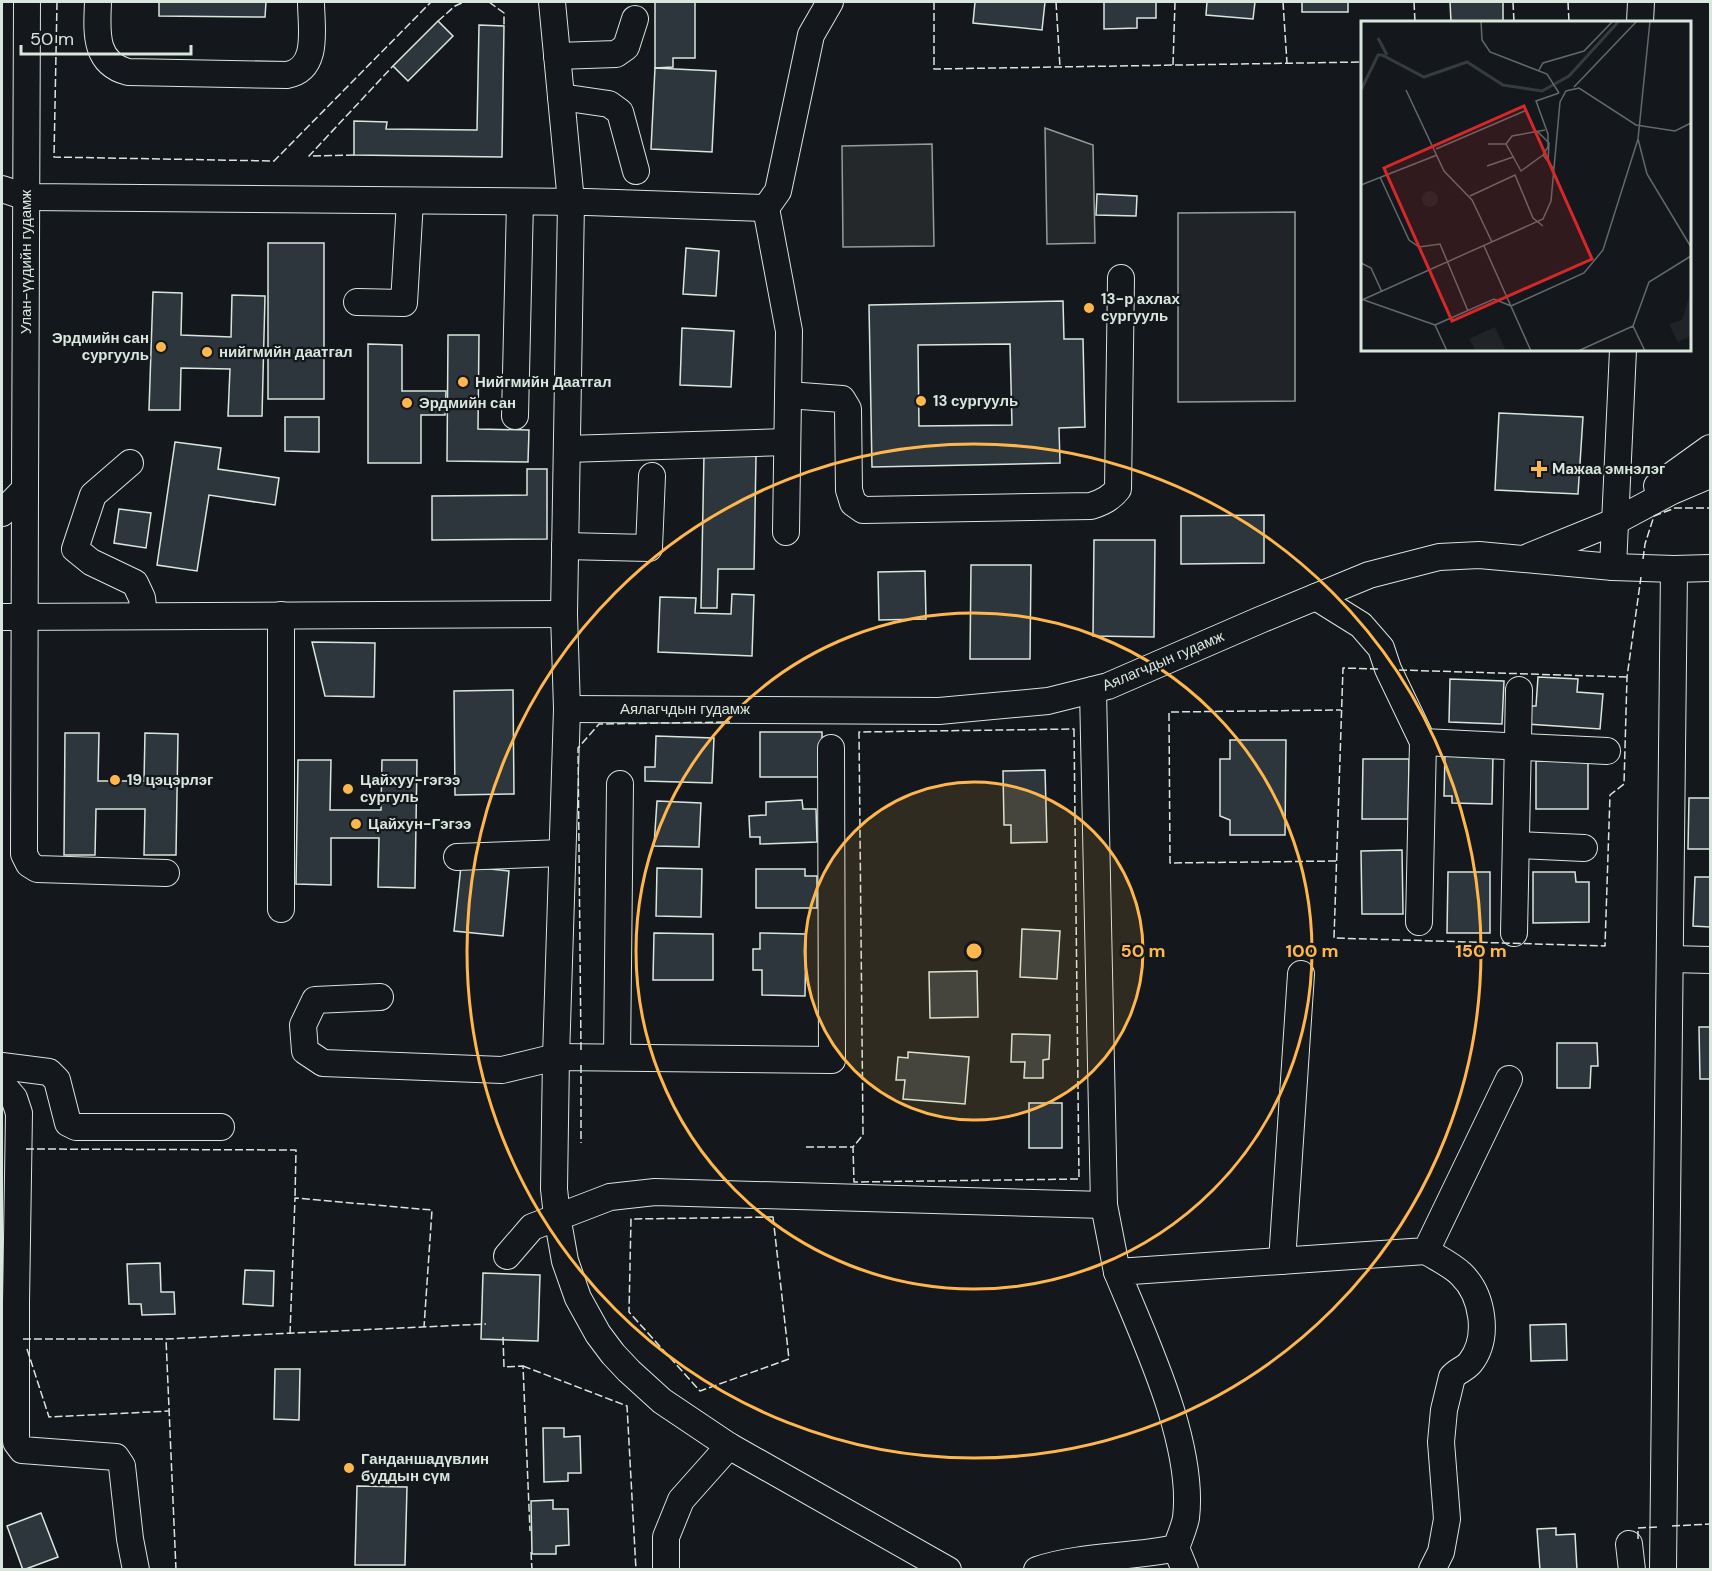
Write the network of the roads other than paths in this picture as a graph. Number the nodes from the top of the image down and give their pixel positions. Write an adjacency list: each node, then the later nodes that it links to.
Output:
1 (27, 2): 13 (street, Улан-үүдийн гудамж)
2 (98, 2): 3 (street)
3 (311, 2)
4 (552, 2): 9 (street)
5 (830, 2): 17 (street)
6 (1641, 2): 8 (street)
7 (635, 19): 9 (street)
8 (1640, 21)
9 (556, 56): 10 (street)
10 (561, 97): 11 (street); 16 (street)
11 (636, 171)
12 (2, 189): 13 (street)
13 (26, 197): 14 (street); 29 (street, Улан-үүдийн гудамж)
14 (410, 201): 15 (street); 19 (street)
15 (520, 202): 16 (street); 22 (street)
16 (571, 202): 17 (street); 25 (street)
17 (766, 208): 21 (street)
18 (1121, 278): 21 (street)
19 (357, 302)
20 (1623, 351): 31 (street)
21 (788, 395): 23 (street)
22 (516, 416)
23 (788, 442): 25 (street); 32 (street)
24 (1710, 448): 31 (street)
25 (567, 449): 33 (street)
26 (130, 463): 40 (street)
27 (1710, 475): 31 (street)
28 (652, 476): 33 (street)
29 (25, 489): 30 (street); 42 (street, Улан-үүдийн гудамж)
30 (2, 513)
31 (1614, 519): 34 (street); 35 (street)
32 (786, 532)
33 (566, 546): 39 (street)
34 (1523, 559): 35 (street, Аялагчдын гудамж); 38 (street, Аялагчдын гудамж)
35 (1613, 567): 37 (street, Аялагчдын гудамж)
36 (1710, 568): 37 (street, Аялагчдын гудамж)
37 (1674, 569): 59 (street)
38 (1316, 597): 43 (street, Аялагчдын гудамж); 46 (street)
39 (564, 614): 41 (street); 45 (street)
40 (144, 615): 41 (street); 42 (street)
41 (281, 615): 56 (street)
42 (13, 617): 55 (street, Улан-үүдийн гудамж)
43 (1093, 690): 45 (street, Аялагчдын гудамж); 69 (street)
44 (1519, 690): 47 (street)
45 (567, 709): 53 (street)
46 (1423, 742): 47 (street); 57 (street)
47 (1518, 747): 49 (street); 51 (street)
48 (831, 748): 64 (street)
49 (1607, 751)
50 (620, 784): 64 (street)
51 (1516, 845): 52 (street); 58 (street)
52 (1584, 848)
53 (562, 853): 54 (street); 63 (street)
54 (457, 857)
55 (166, 873)
56 (281, 909)
57 (1419, 922)
58 (1514, 933)
59 (1670, 959): 60 (street); 83 (street)
60 (1710, 960)
61 (1301, 974): 73 (street)
62 (380, 997): 63 (street)
63 (556, 1057): 64 (street); 70 (street)
64 (617, 1058)
65 (2, 1066): 68 (street)
66 (1509, 1079): 71 (street)
67 (2, 1084): 78 (street)
68 (221, 1127)
69 (1104, 1205): 70 (street); 74 (street)
70 (557, 1216): 72 (street); 75 (street)
71 (1426, 1251): 73 (street); 82 (street)
72 (507, 1256)
73 (1282, 1261): 74 (street)
74 (1117, 1272): 76 (street)
75 (729, 1446): 79 (street); 80 (street)
76 (1180, 1559): 77 (street)
77 (1080, 1565): 81 (street)
78 (136, 1569)
79 (666, 1569)
80 (948, 1569)
81 (1037, 1569)
82 (1432, 1569)
83 (1663, 1569)

